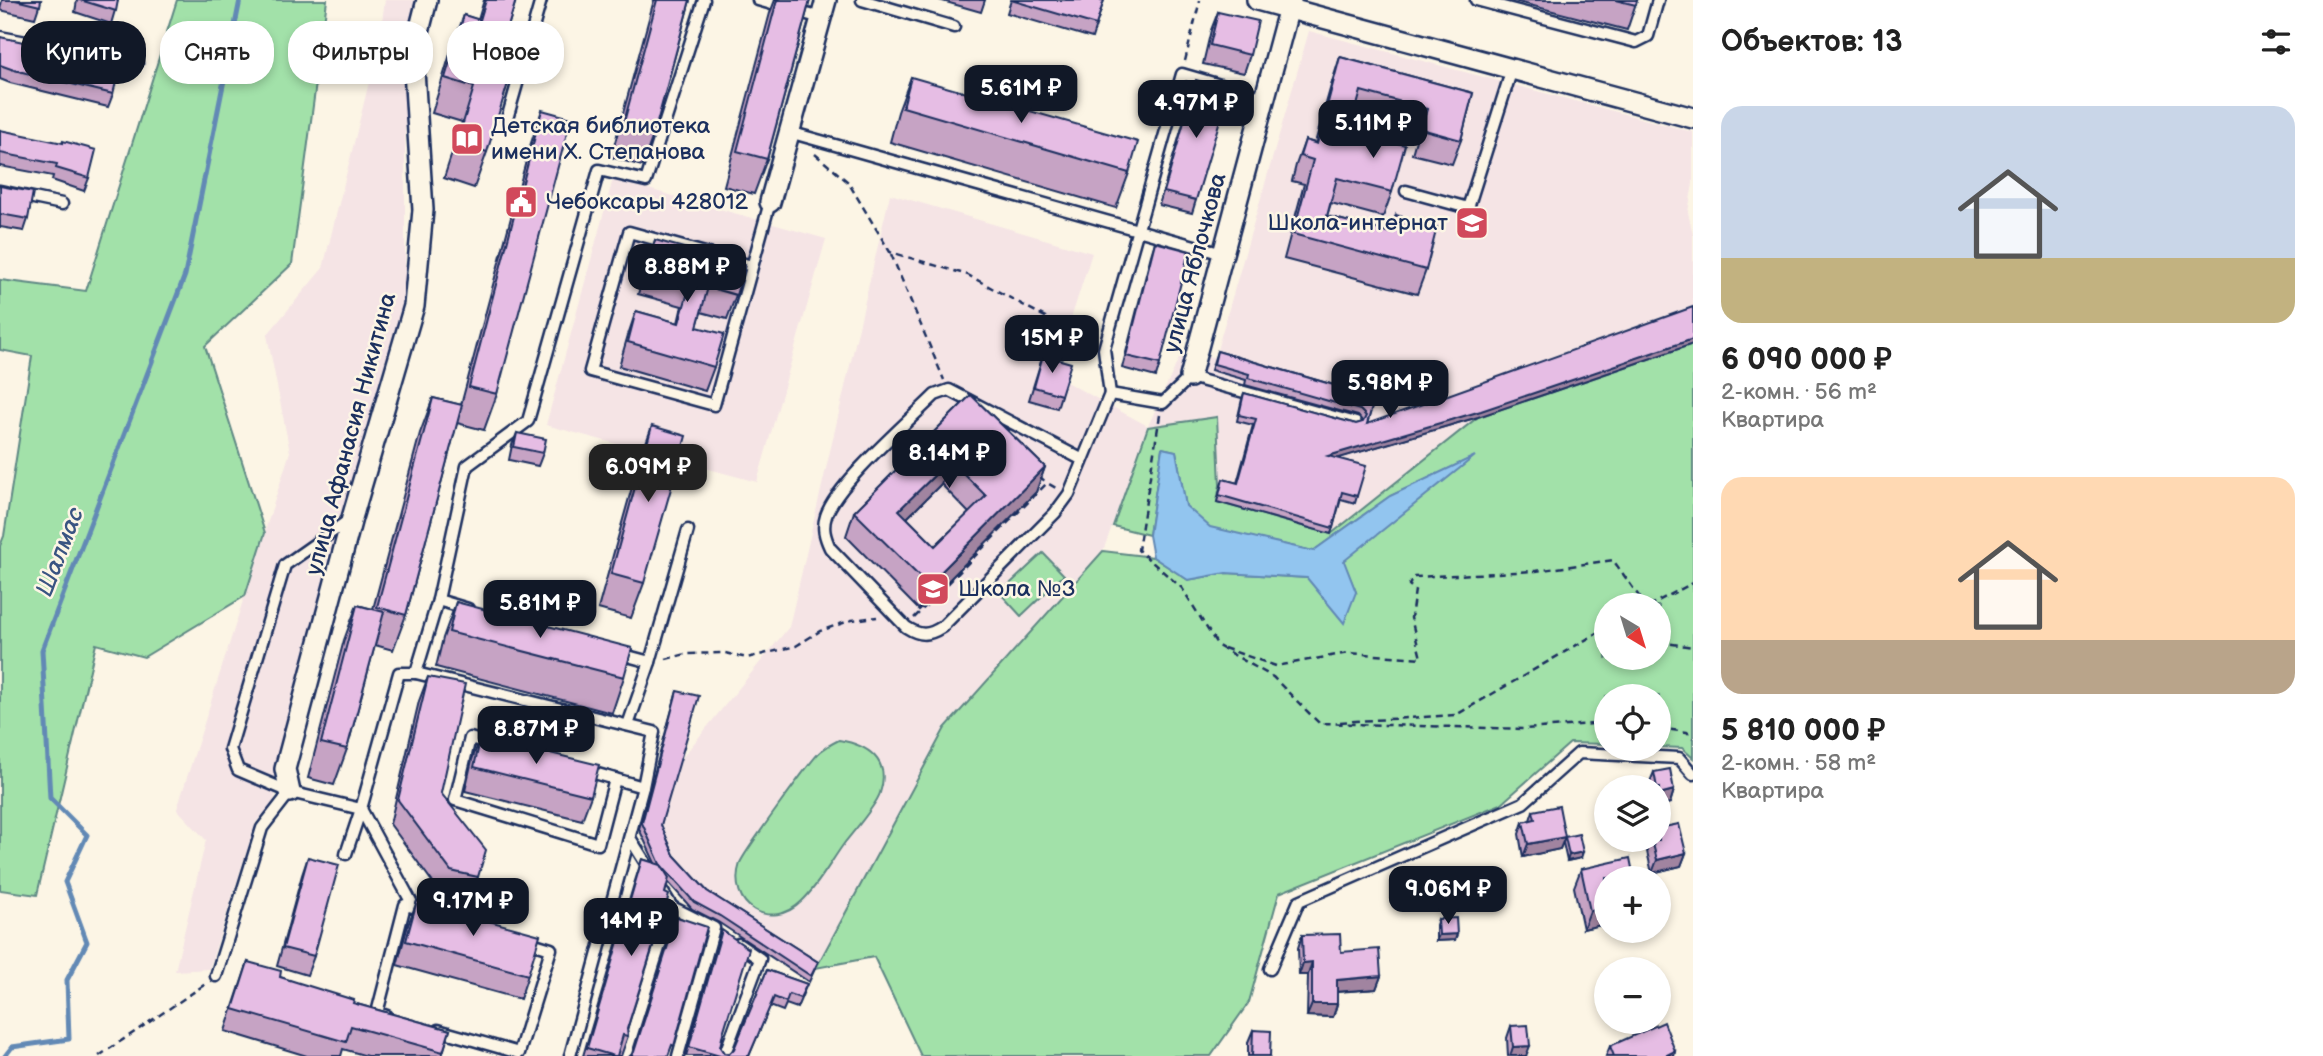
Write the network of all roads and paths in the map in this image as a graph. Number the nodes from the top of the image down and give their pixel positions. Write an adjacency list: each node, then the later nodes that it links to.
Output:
1 (427, 0): 39 (street, улица Афанасия Никитина)
2 (541, 0): 18 (lane)
3 (704, 0): 44 (lane)
4 (758, 0): 11 (lane)
5 (862, 0): 12 (lane)
6 (1200, 0): 16 (path)
7 (1257, 0): 10 (street)
8 (1476, 0): 9 (lane)
9 (1658, 0)
10 (1290, 4): 15 (street); 17 (street, улица Яблочкова)
11 (823, 9): 20 (street)
12 (954, 27)
13 (0, 37): 14 (lane)
14 (21, 41)
15 (1512, 69): 19 (street); 22 (lane)
16 (1182, 74): 17 (lane); 25 (lane)
17 (1265, 98): 27 (street, улица Яблочкова)
18 (508, 118)
19 (1693, 118)
20 (789, 132): 23 (street); 25 (lane); 26 (path)
21 (0, 191): 24 (lane)
22 (1406, 191)
23 (770, 202): 28 (lane)
24 (62, 204)
25 (1138, 230): 27 (lane); 29 (lane)
26 (890, 252): 29 (path); 31 (path)
27 (1223, 254): 30 (street, улица Яблочкова)
28 (752, 267): 28 (lane)
29 (1104, 349): 32 (lane)
30 (1191, 377): 33 (lane); 34 (lane)
31 (948, 390): 35 (lane); 46 (lane)
32 (1110, 394): 33 (lane); 35 (lane)
33 (1163, 402): 50 (path)
34 (1356, 423)
35 (1083, 460): 38 (lane)
36 (1037, 474): 37 (path)
37 (1047, 483): 38 (path); 47 (path)
38 (1069, 494): 47 (lane)
39 (352, 518): 65 (street, улица Афанасия Никитина); 65 (lane)
40 (688, 530): 53 (lane)
41 (1693, 583): 43 (path)
42 (1637, 593): 50 (path)
43 (1671, 594)
44 (438, 600): 45 (lane); 54 (lane)
45 (478, 612)
46 (895, 615): 47 (lane); 53 (path)
47 (906, 627)
48 (1594, 636): 55 (path)
49 (1671, 644): 51 (path)
50 (1218, 646): 55 (path)
51 (1693, 647)
52 (610, 651): 53 (lane)
53 (650, 662): 57 (lane)
54 (416, 673): 57 (lane); 66 (lane)
55 (1319, 723): 56 (path)
56 (1594, 724)
57 (628, 725): 64 (lane)
58 (1671, 730): 59 (path)
59 (1693, 738)
60 (496, 746): 63 (lane)
61 (576, 768): 63 (lane)
62 (1693, 774): 74 (lane)
63 (615, 779): 64 (lane)
64 (643, 787): 67 (lane)
65 (290, 792): 66 (lane); 75 (lane)
66 (360, 809): 68 (lane); 69 (lane)
67 (630, 838): 70 (lane); 79 (lane)
68 (346, 854)
69 (414, 906): 71 (lane); 76 (lane)
70 (672, 907): 72 (lane); 80 (lane)
71 (439, 914)
72 (714, 928): 81 (lane); 82 (lane)
73 (514, 937): 77 (lane)
74 (1270, 969)
75 (216, 976): 78 (path)
76 (403, 1020)
77 (429, 1027)
78 (99, 1056)
79 (570, 1056)
80 (625, 1056)
81 (678, 1056)
82 (724, 1056)

